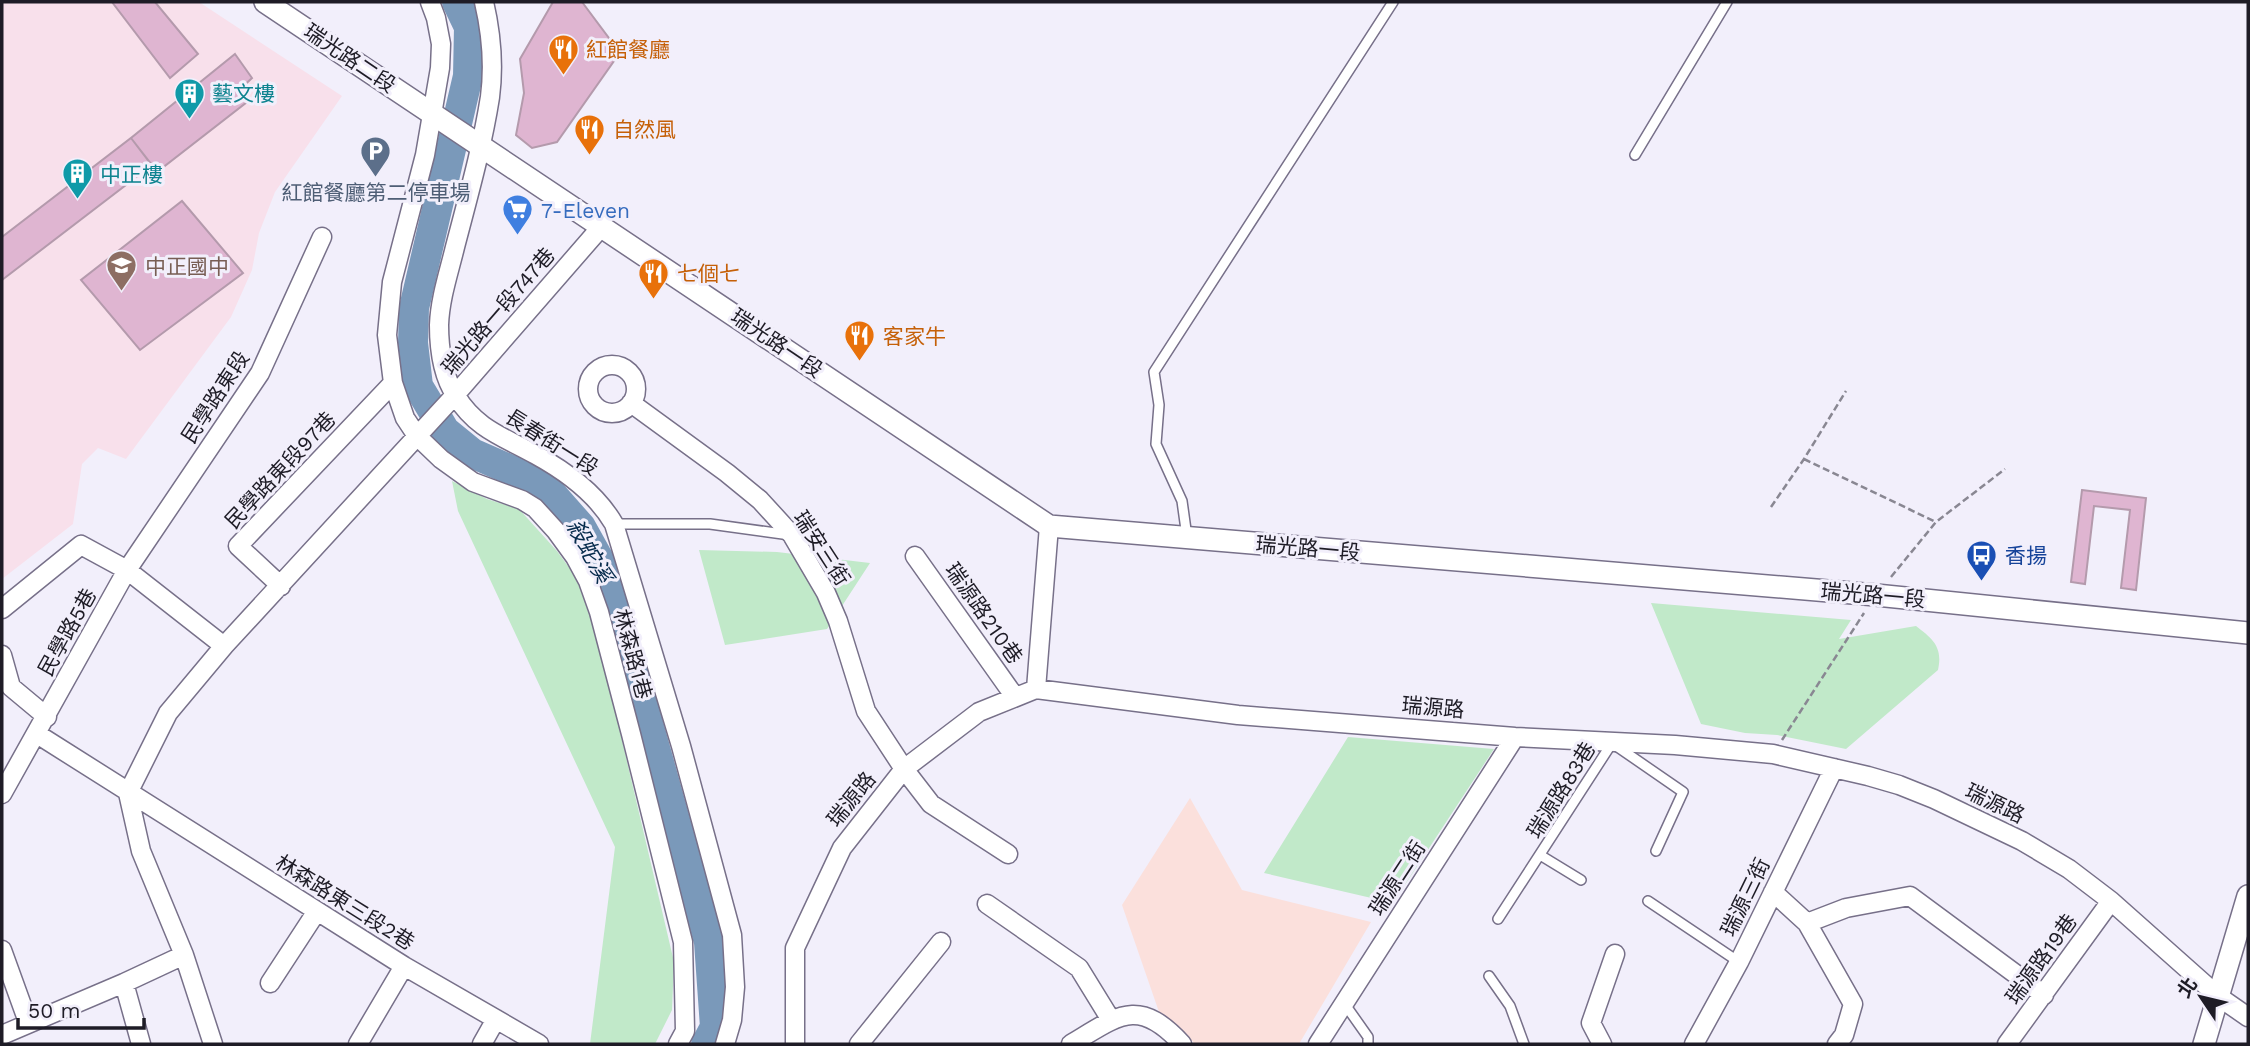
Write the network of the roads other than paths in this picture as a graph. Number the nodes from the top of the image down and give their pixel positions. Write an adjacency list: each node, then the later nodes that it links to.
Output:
1 (265, 2): 6 (street, 瑞光路二段)
2 (430, 2): 6 (street, 林森路1巷)
3 (484, 2): 7 (street, 長春街一段)
4 (1393, 2): 18 (lane)
5 (1727, 2): 8 (lane)
6 (434, 114): 7 (street, 瑞光路二段); 11 (street, 林森路1巷)
7 (481, 145): 9 (street, 瑞光路一段); 12 (street, 長春街一段)
8 (1636, 155)
9 (602, 226): 12 (street, 瑞光路一段747巷); 16 (street, 瑞光路一段)
10 (322, 237): 20 (street, 民學路東段)
11 (393, 383): 14 (street, 林森路1巷); 21 (street, 民學路東段97巷)
12 (455, 395): 14 (street, 瑞光路一段747巷); 15 (street, 長春街一段)
13 (631, 403): 17 (street, 瑞安三街)
14 (416, 436): 21 (street); 70 (street, 林森路1巷)
15 (614, 524): 17 (lane); 71 (street, 長春街一段)
16 (1049, 526): 18 (street, 瑞光路一段); 26 (street)
17 (792, 535): 33 (street, 瑞安三街)
18 (1187, 538): 23 (street, 瑞光路一段)
19 (915, 556): 27 (street, 瑞源路210巷)
20 (127, 570): 22 (street); 24 (street); 28 (street, 民學路5巷)
21 (281, 586): 24 (street)
22 (2, 609)
23 (2248, 633)
24 (224, 646): 34 (street)
25 (2, 655): 28 (street)
26 (1036, 689): 27 (street, 瑞源路); 30 (street, 瑞源路)
27 (1015, 697): 33 (street, 瑞源路)
28 (47, 717): 29 (street, 民學路5巷)
29 (37, 734): 34 (street, 林森路東三段2巷); 35 (street, 民學路5巷)
30 (1516, 737): 31 (street, 瑞源路); 59 (street, 瑞源二街)
31 (1612, 743): 32 (street, 瑞源路); 36 (lane); 38 (lane, 瑞源路83巷)
32 (1834, 768): 40 (street, 瑞源三街); 43 (street, 瑞源路)
33 (904, 769): 37 (street, 瑞安三街); 72 (street, 瑞源路)
34 (128, 793): 45 (street, 林森路東三段2巷); 51 (street)
35 (2, 794)
36 (1656, 851)
37 (1008, 854)
38 (1540, 855): 39 (lane); 46 (lane, 瑞源路83巷)
39 (1581, 880)
40 (1773, 892): 47 (street); 52 (street, 瑞源三街)
41 (2248, 896): 58 (street)
42 (1648, 901): 52 (lane)
43 (2111, 901): 57 (street, 瑞源路19巷); 58 (street, 瑞源路)
44 (987, 904): 62 (street)
45 (317, 911): 53 (street, 林森路東三段2巷); 56 (street)
46 (1498, 919)
47 (1807, 923): 57 (street); 81 (street)
48 (941, 942): 73 (street)
49 (2, 950): 63 (street)
50 (1615, 954): 79 (street)
51 (184, 955): 55 (street); 66 (street)
52 (1739, 962): 80 (street, 瑞源三街)
53 (404, 966): 61 (street, 林森路東三段2巷); 67 (street)
54 (1489, 976): 78 (lane)
55 (124, 983): 63 (street); 65 (street)
56 (270, 983)
57 (2044, 995): 82 (street, 瑞源路19巷)
58 (2219, 996): 60 (street, 瑞源路); 83 (street)
59 (1344, 1003): 76 (street, 瑞源二街); 77 (lane)
60 (2248, 1017)
61 (496, 1019): 68 (street); 69 (street, 林森路東三段2巷)
62 (1111, 1020): 74 (street); 75 (street)
63 (28, 1022): 64 (street)
64 (2, 1035)
65 (141, 1044)
66 (213, 1044)
67 (358, 1044)
68 (482, 1044)
69 (539, 1044)
70 (678, 1044)
71 (725, 1044)
72 (795, 1044)
73 (859, 1044)
74 (1071, 1044)
75 (1182, 1044)
76 (1318, 1044)
77 (1368, 1044)
78 (1524, 1044)
79 (1602, 1044)
80 (1694, 1044)
81 (1837, 1044)
82 (2007, 1044)
83 (2204, 1044)

